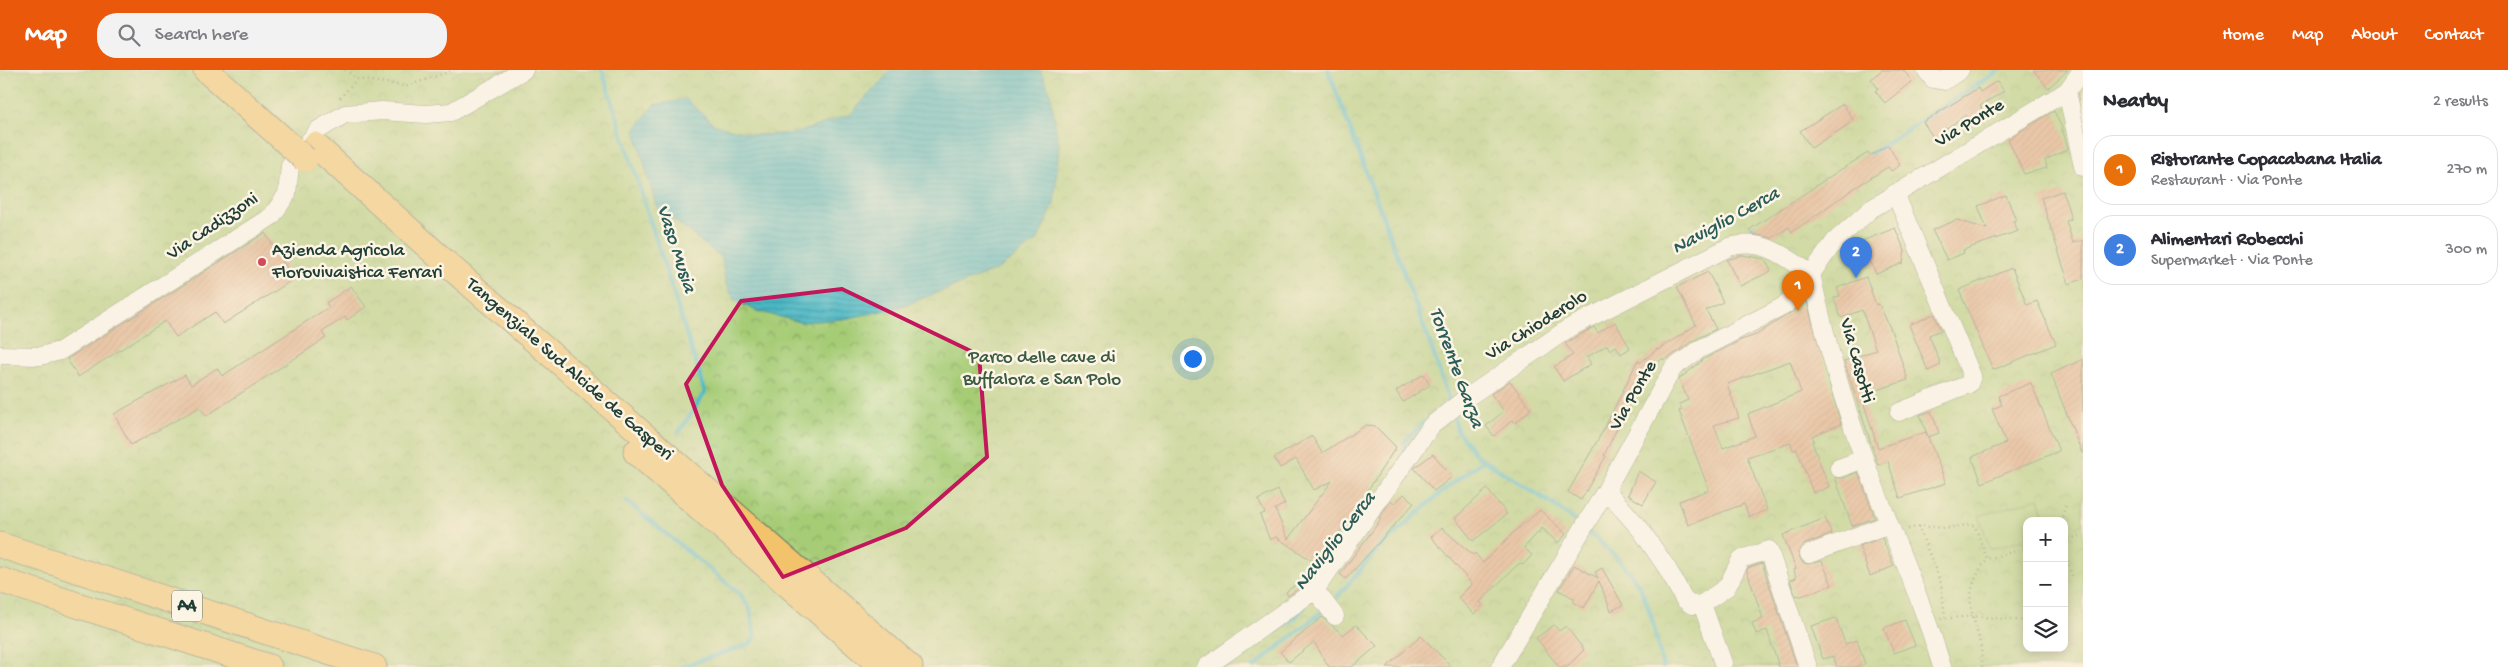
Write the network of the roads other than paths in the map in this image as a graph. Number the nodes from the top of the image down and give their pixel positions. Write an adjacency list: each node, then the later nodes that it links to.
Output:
1 (206, 70): 8 (highway, Tangenziale Sud Alcide de Gasperi)
2 (230, 70): 8 (highway, Tangenziale Sud Alcide de Gasperi)
3 (524, 70): 12 (street, Via Cadizzoni)
4 (1926, 70): 5 (street)
5 (1960, 70)
6 (2082, 70): 7 (street)
7 (2067, 92): 9 (street); 10 (street, Via Ponte)
8 (305, 148): 27 (highway, Tangenziale Sud Alcide de Gasperi); 28 (highway, Tangenziale Sud Alcide de Gasperi)
9 (2083, 167)
10 (1895, 193): 11 (street, Via Ponte); 13 (street)
11 (1811, 274): 14 (street, Via Casotti); 16 (street, Via Ponte); 21 (street, Via Chioderolo)
12 (0, 355)
13 (1899, 412)
14 (1864, 459): 15 (street); 17 (street, Via Casotti)
15 (1839, 468)
16 (1606, 490): 22 (street); 30 (street, Via Ponte)
17 (1891, 529): 19 (street); 32 (street, Via Casotti)
18 (0, 545): 26 (highway, A4)
19 (1809, 554)
20 (0, 580): 25 (highway, A4)
21 (1315, 590): 23 (street); 29 (street, Via Chioderolo)
22 (1702, 604): 24 (street); 31 (street)
23 (1334, 616)
24 (1723, 664)
25 (269, 667)
26 (374, 667)
27 (882, 667)
28 (910, 667)
29 (1206, 667)
30 (1500, 667)
31 (1808, 667)
32 (1942, 667)

